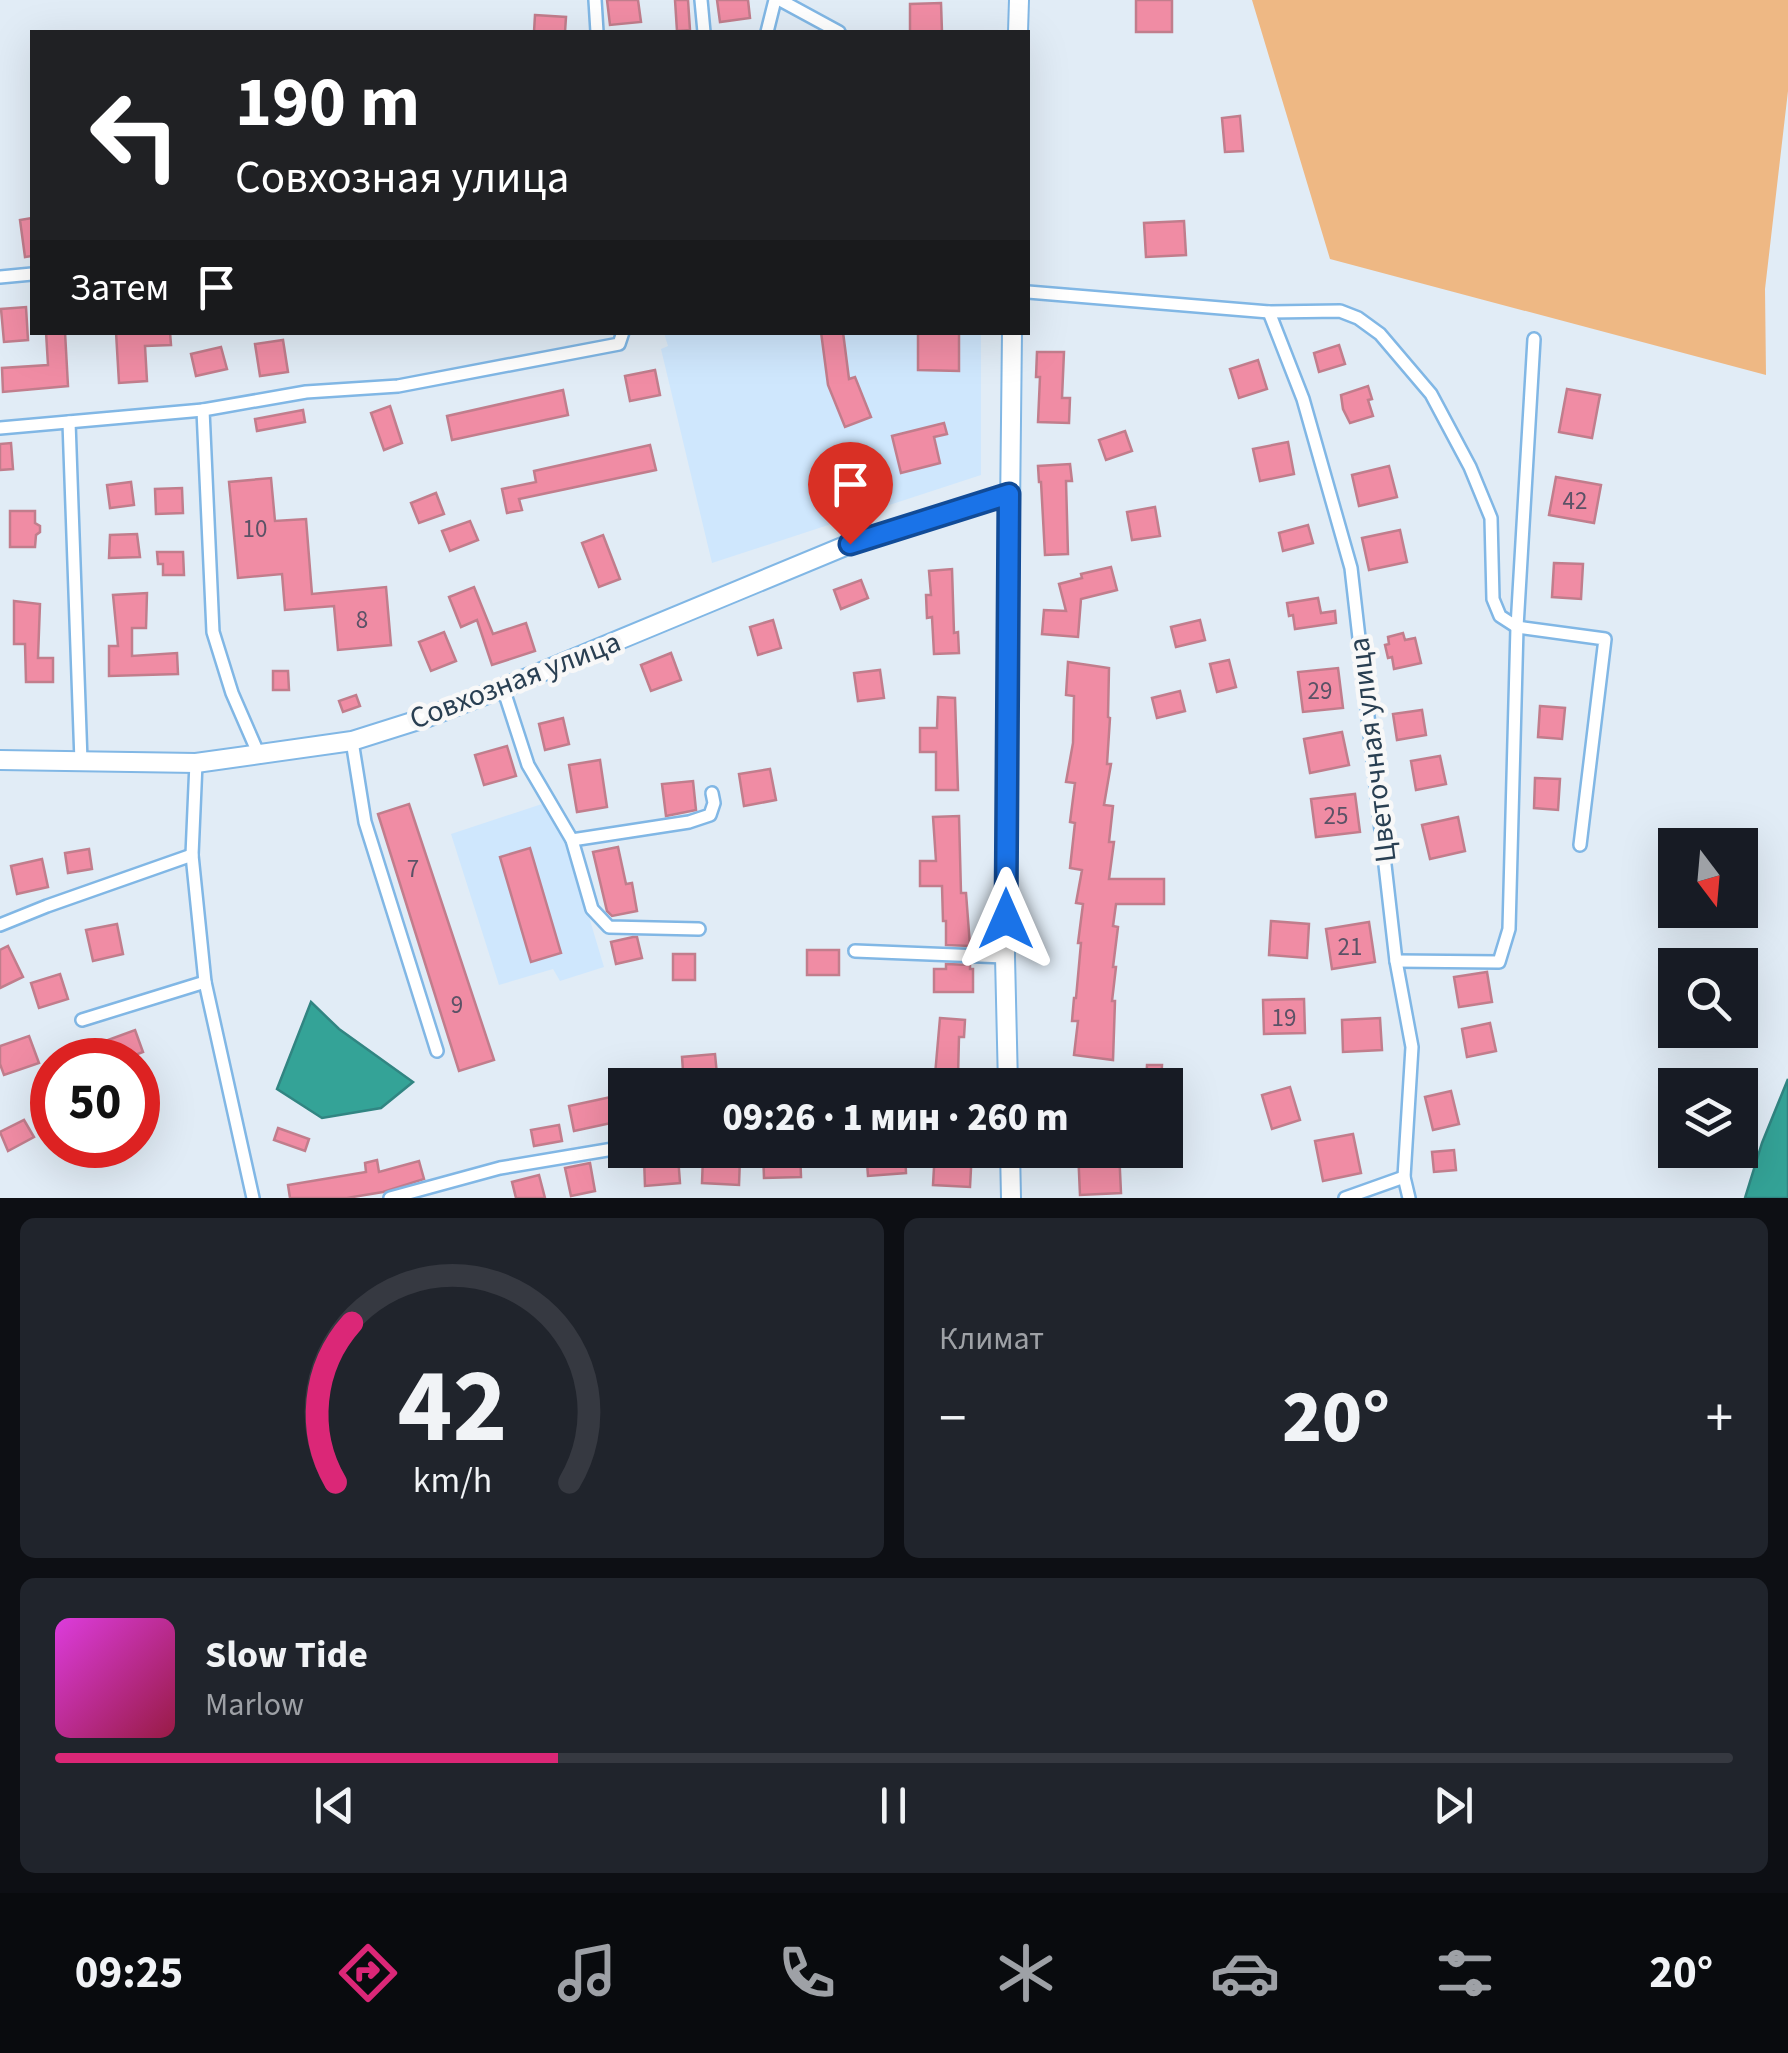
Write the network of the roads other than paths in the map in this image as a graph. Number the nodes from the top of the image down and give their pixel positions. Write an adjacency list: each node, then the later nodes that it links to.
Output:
1 (595, 0): 5 (street)
2 (700, 0): 6 (street)
3 (778, 0): 7 (street); 8 (street)
4 (1019, 0): 9 (street)
5 (597, 30)
6 (704, 30)
7 (768, 30)
8 (835, 30)
9 (1018, 30)
10 (30, 274): 11 (street)
11 (0, 277)
12 (1030, 292): 13 (street)
13 (1269, 312): 21 (street); 36 (street, Цветочная улица)
14 (622, 335): 17 (street)
15 (1012, 335): 20 (street)
16 (1534, 339): 21 (street)
17 (203, 410): 18 (street); 24 (street)
18 (69, 422): 19 (street); 26 (street)
19 (0, 428)
20 (1009, 494): 22 (street, Совхозная улица); 35 (street)
21 (1516, 627): 30 (street); 36 (street)
22 (503, 688): 23 (street, Совхозная улица); 29 (street)
23 (352, 741): 24 (street, Совхозная улица); 39 (street)
24 (259, 755): 27 (street, Совхозная улица)
25 (0, 760): 26 (street, Совхозная улица)
26 (81, 761): 27 (street, Совхозная улица)
27 (196, 763): 31 (street)
28 (712, 793): 29 (street)
29 (572, 840): 33 (street)
30 (1580, 845)
31 (192, 855): 32 (street); 37 (street)
32 (0, 925)
33 (699, 929)
34 (855, 951): 35 (street)
35 (1006, 957): 40 (street)
36 (1396, 961): 43 (street, Цветочная улица)
37 (204, 982): 38 (street); 44 (street)
38 (82, 1020)
39 (437, 1051)
40 (1008, 1068)
41 (608, 1150): 45 (street)
42 (1010, 1168): 46 (street)
43 (1404, 1177): 47 (street); 48 (street, Цветочная улица)
44 (253, 1198)
45 (390, 1198)
46 (1011, 1198)
47 (1346, 1198)
48 (1409, 1198)

